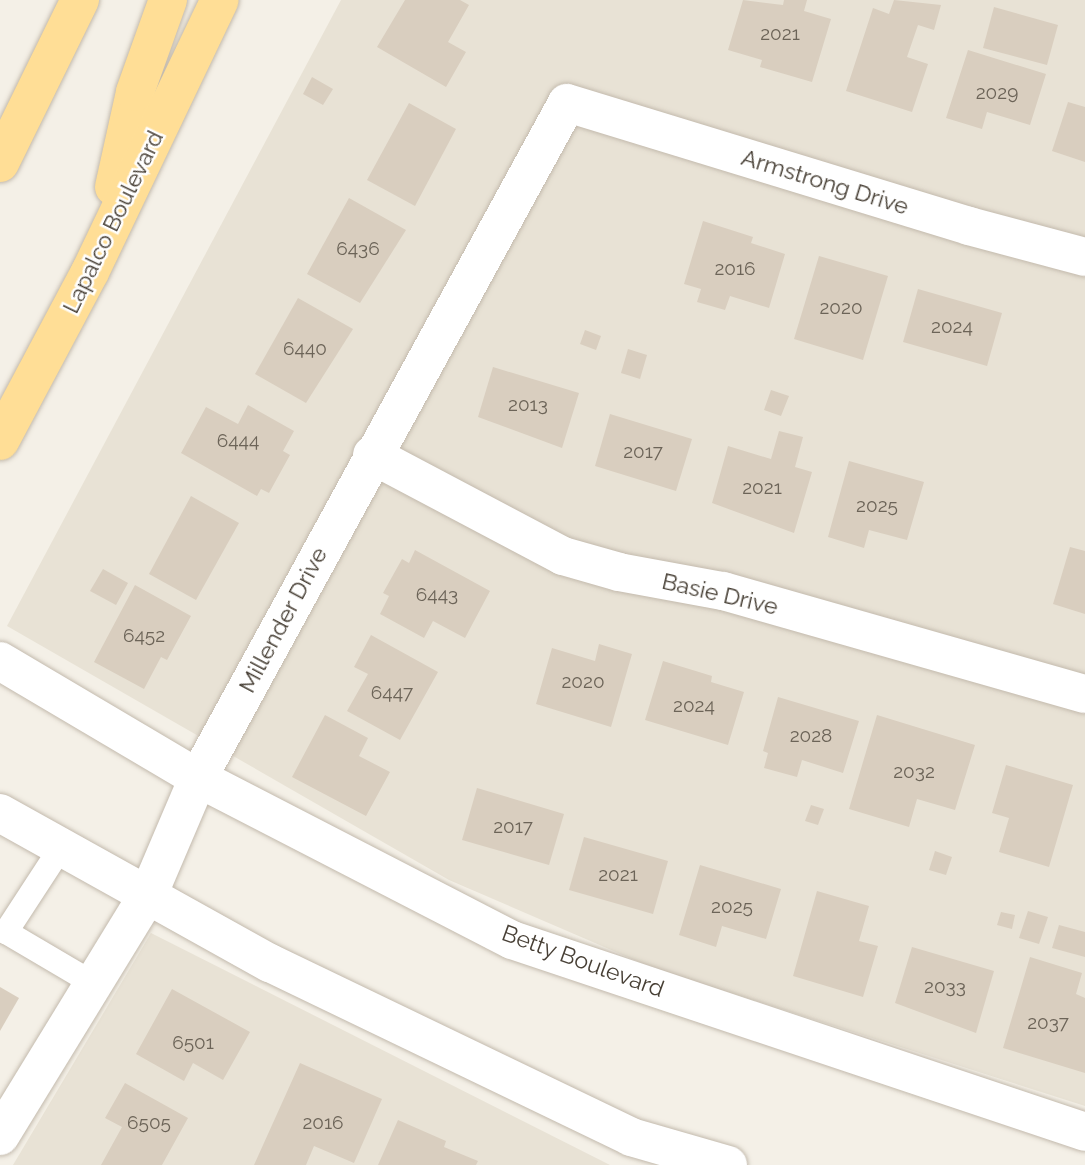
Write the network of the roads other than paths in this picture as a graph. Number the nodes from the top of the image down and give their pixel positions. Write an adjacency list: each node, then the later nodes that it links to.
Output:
1 (80, 0): 5 (main road)
2 (168, 0): 6 (main road)
3 (220, 0): 6 (main road, Lapalco Boulevard)
4 (567, 103): 7 (street, Armstrong Drive); 9 (street, Millender Drive)
5 (0, 163)
6 (101, 248): 8 (main road, Lapalco Boulevard)
7 (1085, 257)
8 (0, 441)
9 (372, 455): 11 (street, Basie Drive); 12 (street, Millender Drive)
10 (0, 661): 12 (street, Betty Boulevard)
11 (1085, 694)
12 (198, 778): 15 (street, Millender Drive); 18 (street, Betty Boulevard)
13 (0, 813): 14 (street)
14 (62, 846): 15 (street); 16 (lane)
15 (149, 893): 17 (street, Millender Drive); 20 (street)
16 (3, 930): 17 (lane)
17 (91, 982): 19 (street, Millender Drive)
18 (1085, 1132)
19 (0, 1136)
20 (728, 1165)

